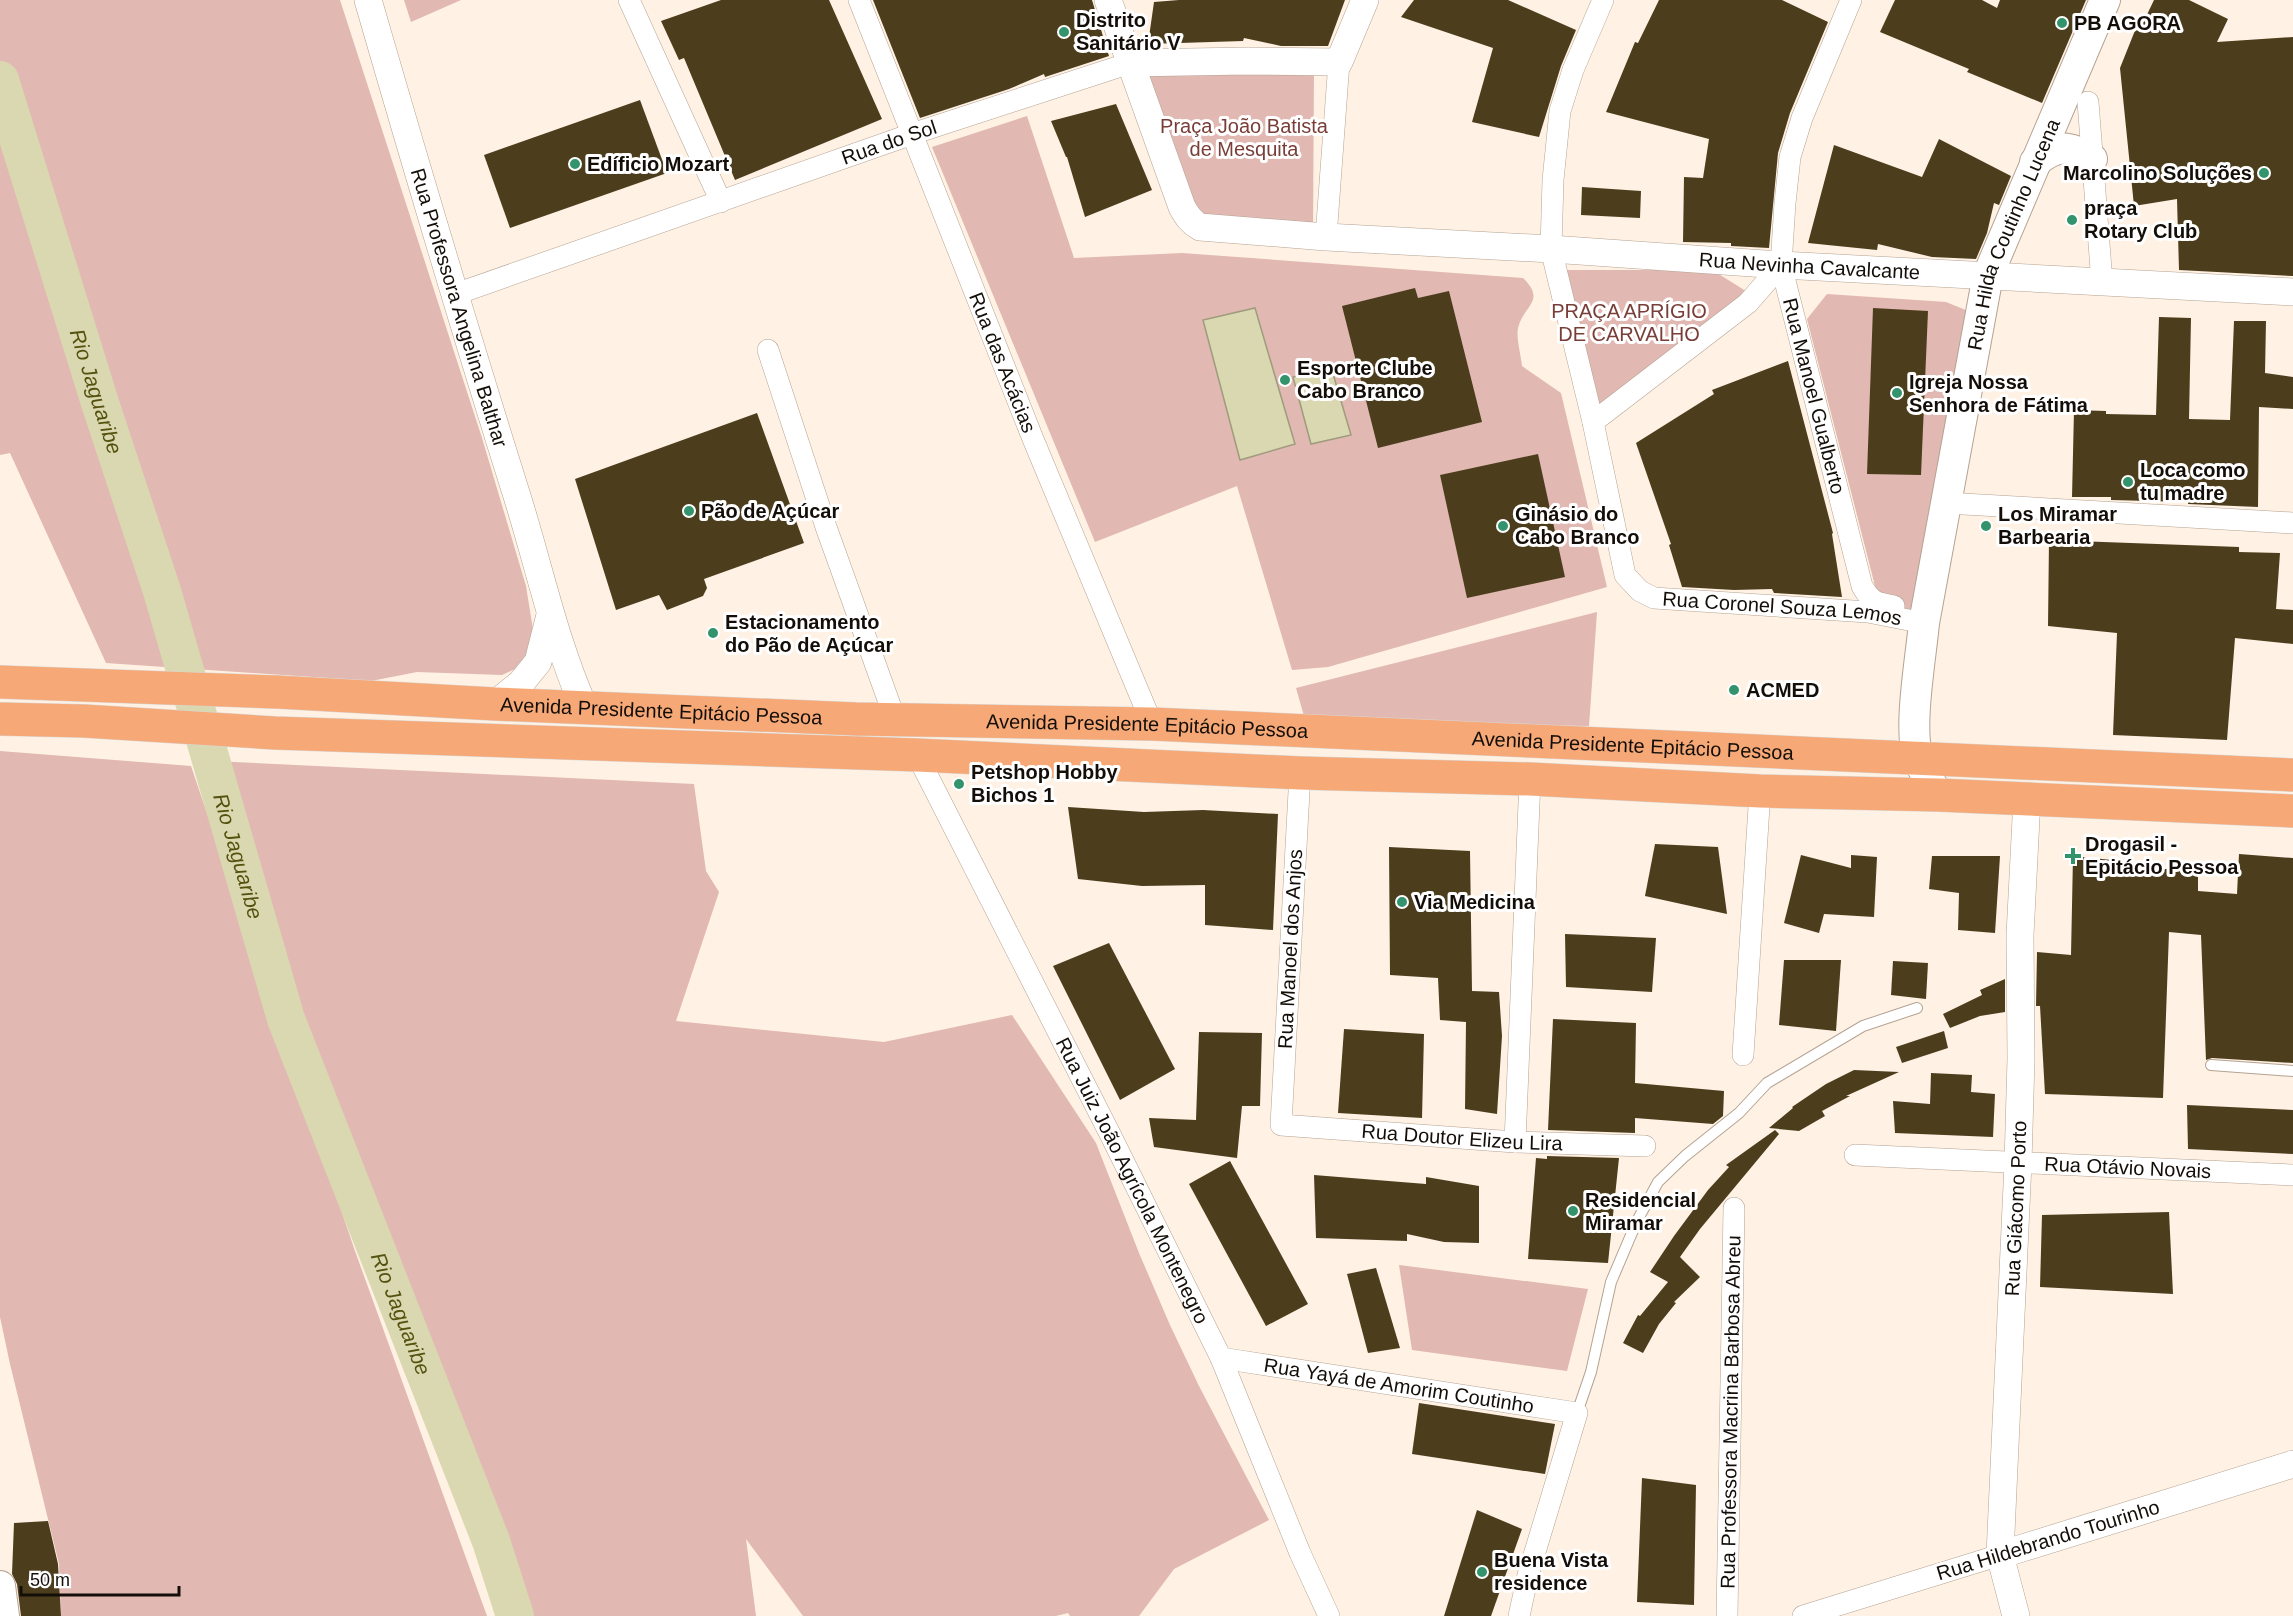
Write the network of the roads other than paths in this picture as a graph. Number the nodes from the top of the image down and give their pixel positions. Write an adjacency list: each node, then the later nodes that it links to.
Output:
1 (368, 0): 22 (street, Rua Professora Angelina Balthar)
2 (629, 0): 15 (street)
3 (859, 0): 12 (street, Rua das Acácias)
4 (1108, 0): 10 (street)
5 (1365, 0): 9 (street)
6 (1603, 0): 17 (street, Rua Coronel Souza Lemos)
7 (1851, 0): 18 (street, Rua Manoel Gualberto)
8 (2105, 0): 14 (main road, Rua Hilda Coutinho Lucena)
9 (1339, 62): 10 (street, Rua do Sol); 16 (street)
10 (1130, 63): 12 (street, Rua do Sol); 16 (street, Rua Nevinha Cavalcante)
11 (2088, 102): 13 (street, Rua Hilda Coutinho Lucena)
12 (912, 134): 15 (street, Rua do Sol); 36 (street, Rua das Acácias)
13 (2092, 159): 14 (main road); 20 (street, Rua Hilda Coutinho Lucena)
14 (2035, 162): 19 (main road, Rua Hilda Coutinho Lucena)
15 (721, 202): 22 (street, Rua do Sol)
16 (1326, 237): 17 (street, Rua Nevinha Cavalcante)
17 (1551, 249): 18 (street, Rua Nevinha Cavalcante); 24 (street, Rua Coronel Souza Lemos)
18 (1781, 265): 19 (street, Rua Nevinha Cavalcante); 24 (street); 27 (street, Rua Manoel Gualberto)
19 (1988, 275): 20 (street, Rua Nevinha Cavalcante); 25 (main road, Rua Hilda Coutinho Lucena)
20 (2102, 282): 21 (street, Rua Nevinha Cavalcante)
21 (2293, 292)
22 (453, 295): 30 (street, Rua Professora Angelina Balthar)
23 (768, 350): 35 (street)
24 (1593, 422): 28 (street, Rua Coronel Souza Lemos)
25 (1946, 502): 26 (street); 29 (main road, Rua Hilda Coutinho Lucena)
26 (2293, 524)
27 (1862, 586): 28 (street); 29 (street)
28 (1849, 611): 29 (street, Rua Coronel Souza Lemos)
29 (1926, 612): 38 (main road, Rua Hilda Coutinho Lucena)
30 (550, 615): 32 (street); 33 (street, Rua Professora Angelina Balthar)
31 (0, 682): 32 (main road, Avenida Presidente Epitácio Pessoa)
32 (495, 704): 33 (main road, Avenida Presidente Epitácio Pessoa)
33 (584, 707): 35 (main road, Avenida Presidente Epitácio Pessoa)
34 (0, 719): 37 (main road, Avenida Presidente Epitácio Pessoa)
35 (895, 719): 36 (main road, Avenida Presidente Epitácio Pessoa)
36 (1152, 724): 38 (main road, Avenida Presidente Epitácio Pessoa)
37 (917, 754): 39 (main road, Avenida Presidente Epitácio Pessoa); 57 (street, Rua Juiz João Agrícola Montenegro)
38 (1918, 758): 40 (main road, Avenida Presidente Epitácio Pessoa); 43 (main road, Rua Hilda Coutinho Lucena)
39 (1300, 772): 41 (main road, Avenida Presidente Epitácio Pessoa); 50 (street, Rua Manoel dos Anjos)
40 (2293, 775)
41 (1530, 779): 42 (main road, Avenida Presidente Epitácio Pessoa); 51 (street)
42 (1760, 791): 43 (main road, Avenida Presidente Epitácio Pessoa); 47 (street)
43 (1938, 795): 44 (main road, Avenida Presidente Epitácio Pessoa)
44 (2028, 800): 45 (main road, Avenida Presidente Epitácio Pessoa); 54 (street, Rua Giácomo Porto)
45 (2293, 811)
46 (1917, 1008): 58 (lane)
47 (1743, 1056)
48 (2211, 1065): 49 (lane)
49 (2293, 1071)
50 (1281, 1125): 51 (street, Rua Doutor Elizeu Lira)
51 (1515, 1142): 52 (street, Rua Doutor Elizeu Lira)
52 (1645, 1146)
53 (1855, 1155): 54 (street, Rua Otávio Novais)
54 (2018, 1163): 55 (street, Rua Otávio Novais); 60 (street, Rua Giácomo Porto)
55 (2293, 1175)
56 (1734, 1208): 65 (street, Rua Professora Macrina Barbosa Abreu)
57 (1221, 1358): 58 (street, Rua Yayá de Amorim Coutinho); 63 (street, Rua Juiz João Agrícola Montenegro)
58 (1577, 1413): 64 (street)
59 (2293, 1464): 60 (street, Rua Hildebrando Tourinho)
60 (2001, 1555): 66 (street, Rua Hildebrando Tourinho); 67 (street, Rua Giácomo Porto)
61 (0, 1586): 62 (main road)
62 (4, 1616)
63 (1329, 1616)
64 (1519, 1616)
65 (1726, 1616)
66 (1803, 1616)
67 (2016, 1616)

